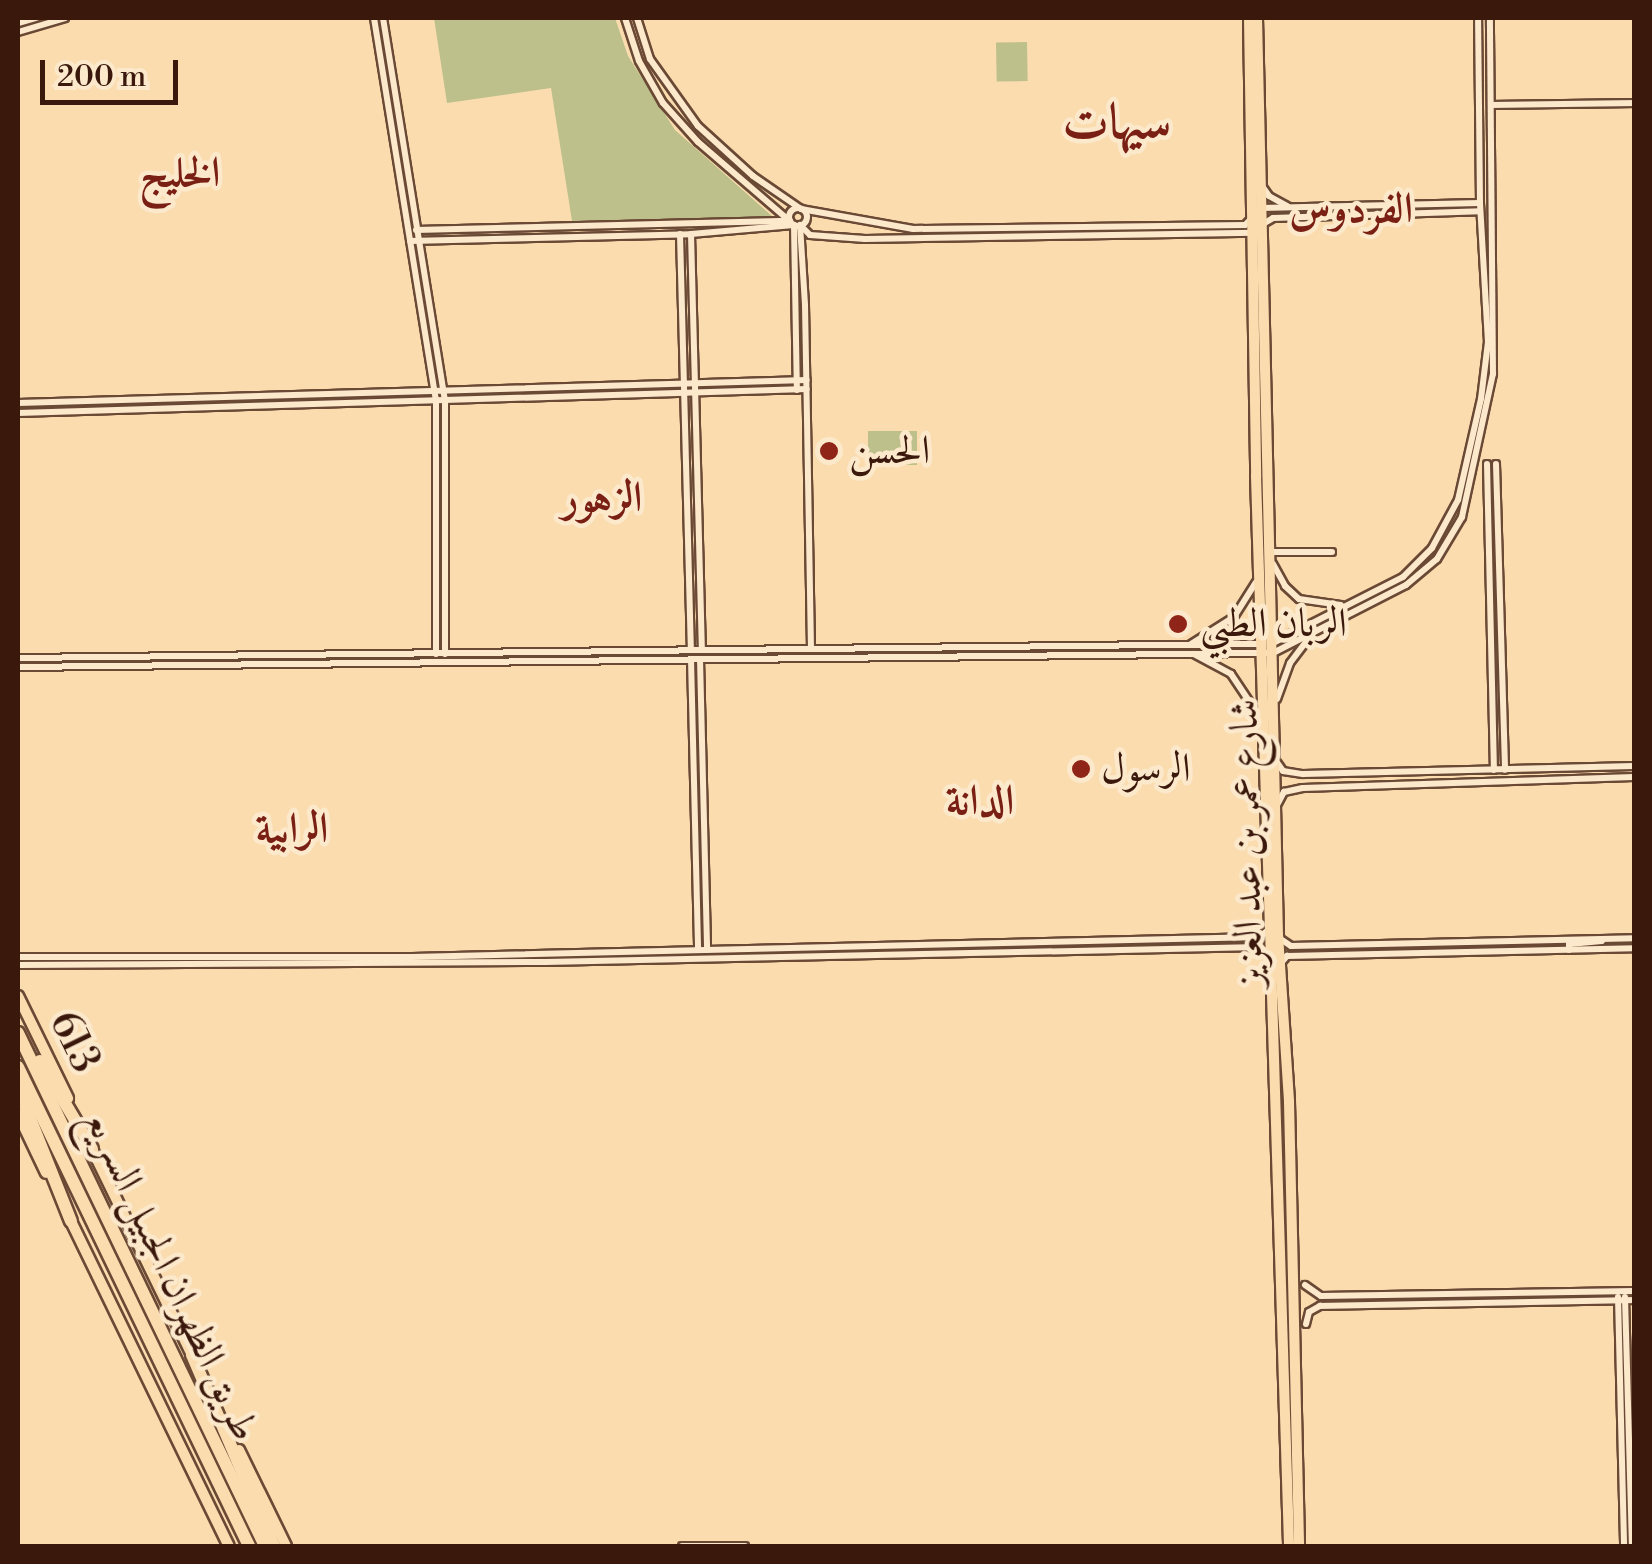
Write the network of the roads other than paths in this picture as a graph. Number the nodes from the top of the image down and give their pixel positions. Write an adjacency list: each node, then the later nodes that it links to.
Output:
1 (36, 18): 11 (street)
2 (65, 18): 12 (street)
3 (374, 18): 22 (street)
4 (382, 18): 21 (street)
5 (625, 18): 20 (street)
6 (637, 18): 18 (street)
7 (1248, 18): 19 (main road, شارع عمر بن عبد العزيز)
8 (1256, 18): 15 (main road, شارع عمر بن عبد العزيز)
9 (1478, 18): 16 (street)
10 (1490, 18): 14 (street)
11 (18, 23)
12 (18, 32)
13 (1634, 103): 14 (street)
14 (1493, 106): 43 (street)
15 (1260, 182): 17 (street); 19 (main road, شارع عمر بن عبد العزيز)
16 (1480, 207): 17 (street); 19 (street); 42 (street)
17 (1292, 208): 19 (street)
18 (801, 209): 19 (street); 20 (street); 20 (street)
19 (1258, 217): 25 (main road, شارع عمر بن عبد العزيز); 39 (main road, شارع عمر بن عبد العزيز)
20 (794, 224): 21 (street); 24 (street); 25 (street); 28 (street)
21 (420, 230): 22 (street); 26 (street)
22 (409, 231): 27 (street)
23 (680, 234): 24 (street); 26 (street); 30 (street)
24 (691, 234): 29 (street)
25 (1253, 235): 41 (main road, شارع عمر بن عبد العزيز)
26 (421, 239): 27 (street); 31 (street)
27 (410, 241): 34 (street)
28 (802, 380): 29 (street); 32 (street); 33 (street)
29 (695, 387): 30 (street); 32 (street); 50 (street)
30 (684, 388): 31 (street); 35 (street); 50 (street)
31 (444, 390): 34 (street); 35 (street)
32 (797, 390): 33 (street)
33 (807, 390): 44 (street)
34 (433, 391): 36 (street); 37 (street)
35 (446, 400): 36 (street); 49 (street)
36 (436, 401): 38 (street); 49 (street)
37 (18, 403)
38 (18, 413)
39 (1270, 552): 40 (street); 42 (street); 48 (main road, شارع عمر بن عبد العزيز)
40 (1332, 552)
41 (1260, 572): 47 (street); 48 (main road, شارع عمر بن عبد العزيز)
42 (1352, 603): 48 (street)
43 (1311, 634): 48 (street); 55 (street)
44 (810, 647): 45 (street); 50 (street)
45 (841, 647): 46 (street); 52 (street)
46 (864, 647): 47 (street); 53 (street)
47 (1189, 648): 48 (street); 53 (street); 56 (street)
48 (1268, 648): 55 (main road, شارع عمر بن عبد العزيز); 56 (main road, شارع عمر بن عبد العزيز)
49 (440, 654): 50 (street); 51 (street)
50 (696, 654): 52 (street); 54 (street); 72 (street)
51 (18, 658)
52 (839, 658): 53 (street)
53 (860, 658)
54 (18, 667)
55 (1274, 715): 57 (main road, شارع عمر بن عبد العزيز)
56 (1263, 722): 65 (main road, شارع عمر بن عبد العزيز)
57 (1276, 760): 61 (street); 64 (main road, شارع عمر بن عبد العزيز)
58 (1634, 766): 60 (street)
59 (1494, 770): 60 (street); 60 (street); 61 (street)
60 (1505, 770)
61 (1294, 774): 63 (street)
62 (1634, 777): 63 (street)
63 (1293, 790): 64 (street)
64 (1277, 806): 65 (main road, شارع عمر بن عبد العزيز)
65 (1273, 932): 66 (street); 69 (street); 75 (main road, شارع عمر بن عبد العزيز); 78 (main road, شارع عمر بن عبد العزيز)
66 (1229, 938): 70 (street); 72 (street)
67 (1612, 938): 68 (street); 69 (street); 73 (street)
68 (1634, 938)
69 (1528, 940): 74 (street)
70 (1193, 948): 75 (street); 77 (street)
71 (1634, 948): 73 (street)
72 (702, 950): 76 (street)
73 (1570, 950): 74 (street)
74 (1480, 952): 78 (street)
75 (1269, 954): 101 (main road, شارع عمر بن عبد العزيز)
76 (18, 957)
77 (18, 965)
78 (1279, 965): 102 (main road, شارع عمر بن عبد العزيز)
79 (18, 996): 85 (main road, 613)
80 (18, 1022): 85 (highway)
81 (18, 1033): 96 (highway, طريق الظهران الجبيل السريع / 613)
82 (18, 1067): 95 (highway, طريق الظهران الجبيل السريع / 613)
83 (18, 1088): 86 (highway)
84 (18, 1116): 86 (main road)
85 (92, 1149): 92 (main road, 613)
86 (71, 1222): 94 (main road)
87 (1305, 1285): 89 (street)
88 (1634, 1292): 89 (street)
89 (1619, 1296): 90 (street); 91 (street); 93 (street)
90 (1631, 1300): 93 (street)
91 (1306, 1324)
92 (192, 1355): 97 (highway); 98 (main road, 613)
93 (1632, 1536): 103 (street)
94 (230, 1546)
95 (248, 1546)
96 (264, 1546)
97 (274, 1546)
98 (286, 1546)
99 (682, 1546): 100 (street)
100 (745, 1546)
101 (1289, 1546)
102 (1299, 1546)
103 (1624, 1546)

